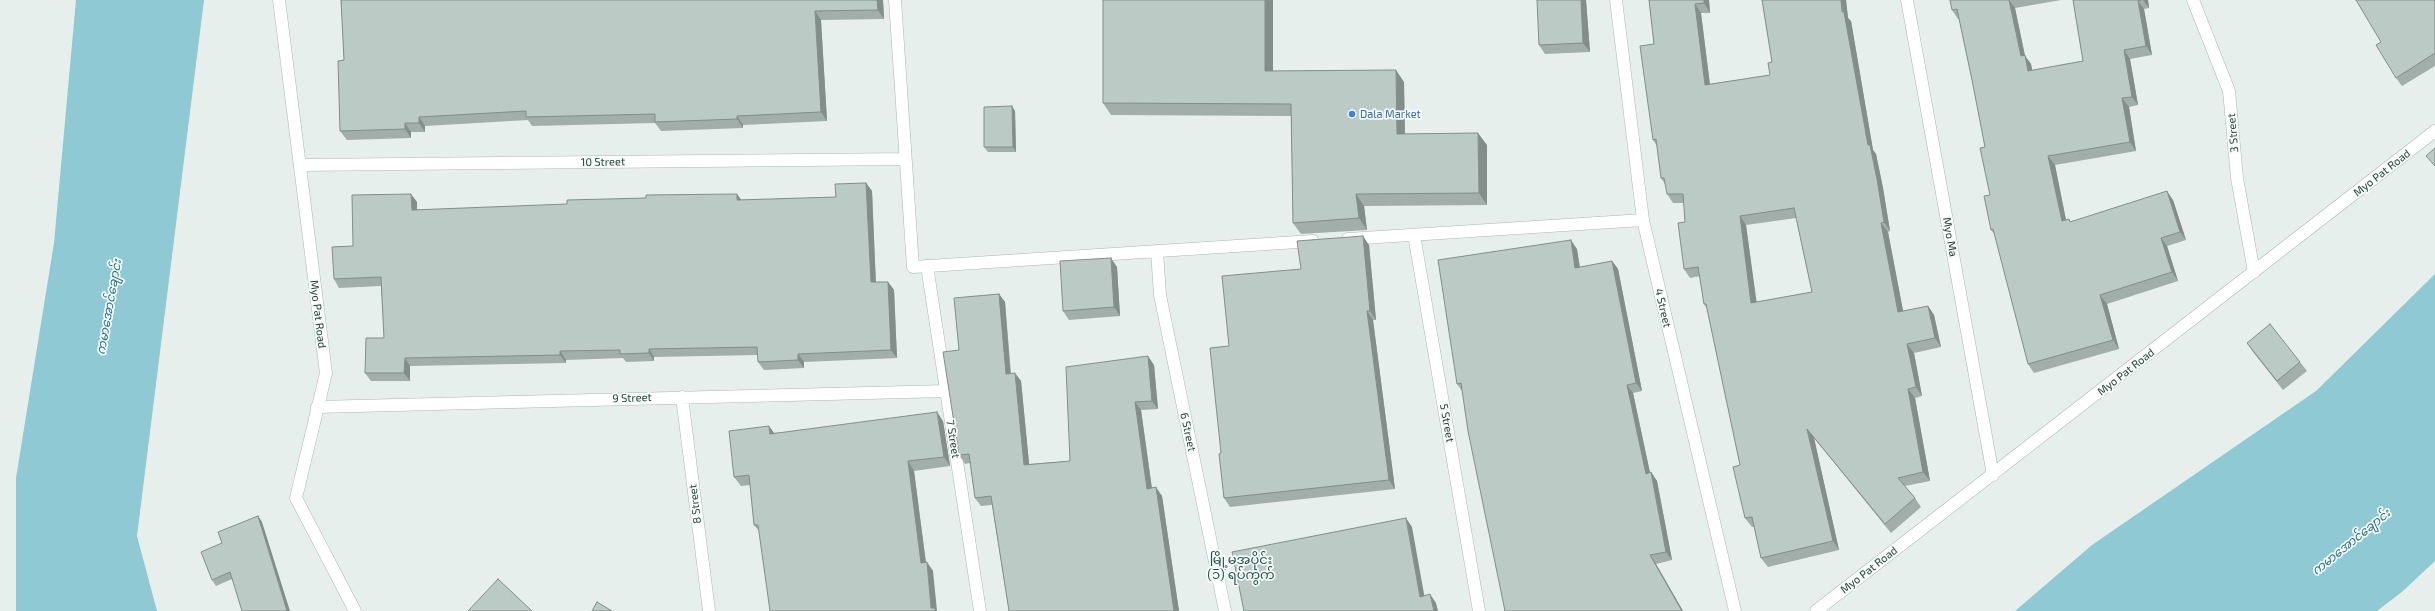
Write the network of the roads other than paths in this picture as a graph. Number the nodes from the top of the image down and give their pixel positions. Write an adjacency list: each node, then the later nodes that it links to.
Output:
1 (280, 0): 8 (street, Myo Pat Road)
2 (895, 0): 7 (street)
3 (1616, 0): 9 (street, 4 Street)
4 (1907, 0): 17 (street, Myo Ma)
5 (2193, 0): 13 (street, 3 Street)
6 (2435, 131): 13 (street, Myo Pat Road)
7 (905, 159): 8 (street, 10 Street); 12 (street)
8 (300, 165): 16 (street, Myo Pat Road)
9 (1643, 220): 10 (street); 23 (street, 4 Street)
10 (1414, 235): 11 (street); 22 (street, 5 Street)
11 (1157, 251): 12 (street); 21 (street, 6 Street)
12 (927, 266): 14 (street, 7 Street)
13 (2254, 272): 17 (street, Myo Pat Road)
14 (946, 391): 15 (street, 9 Street); 20 (street, 7 Street)
15 (682, 397): 16 (street, 9 Street); 19 (street, 8 Street)
16 (317, 407): 18 (street, Myo Pat Road)
17 (1993, 475): 24 (street, Myo Pat Road)
18 (355, 611)
19 (709, 611)
20 (980, 611)
21 (1225, 611)
22 (1479, 611)
23 (1735, 611)
24 (1816, 611)

